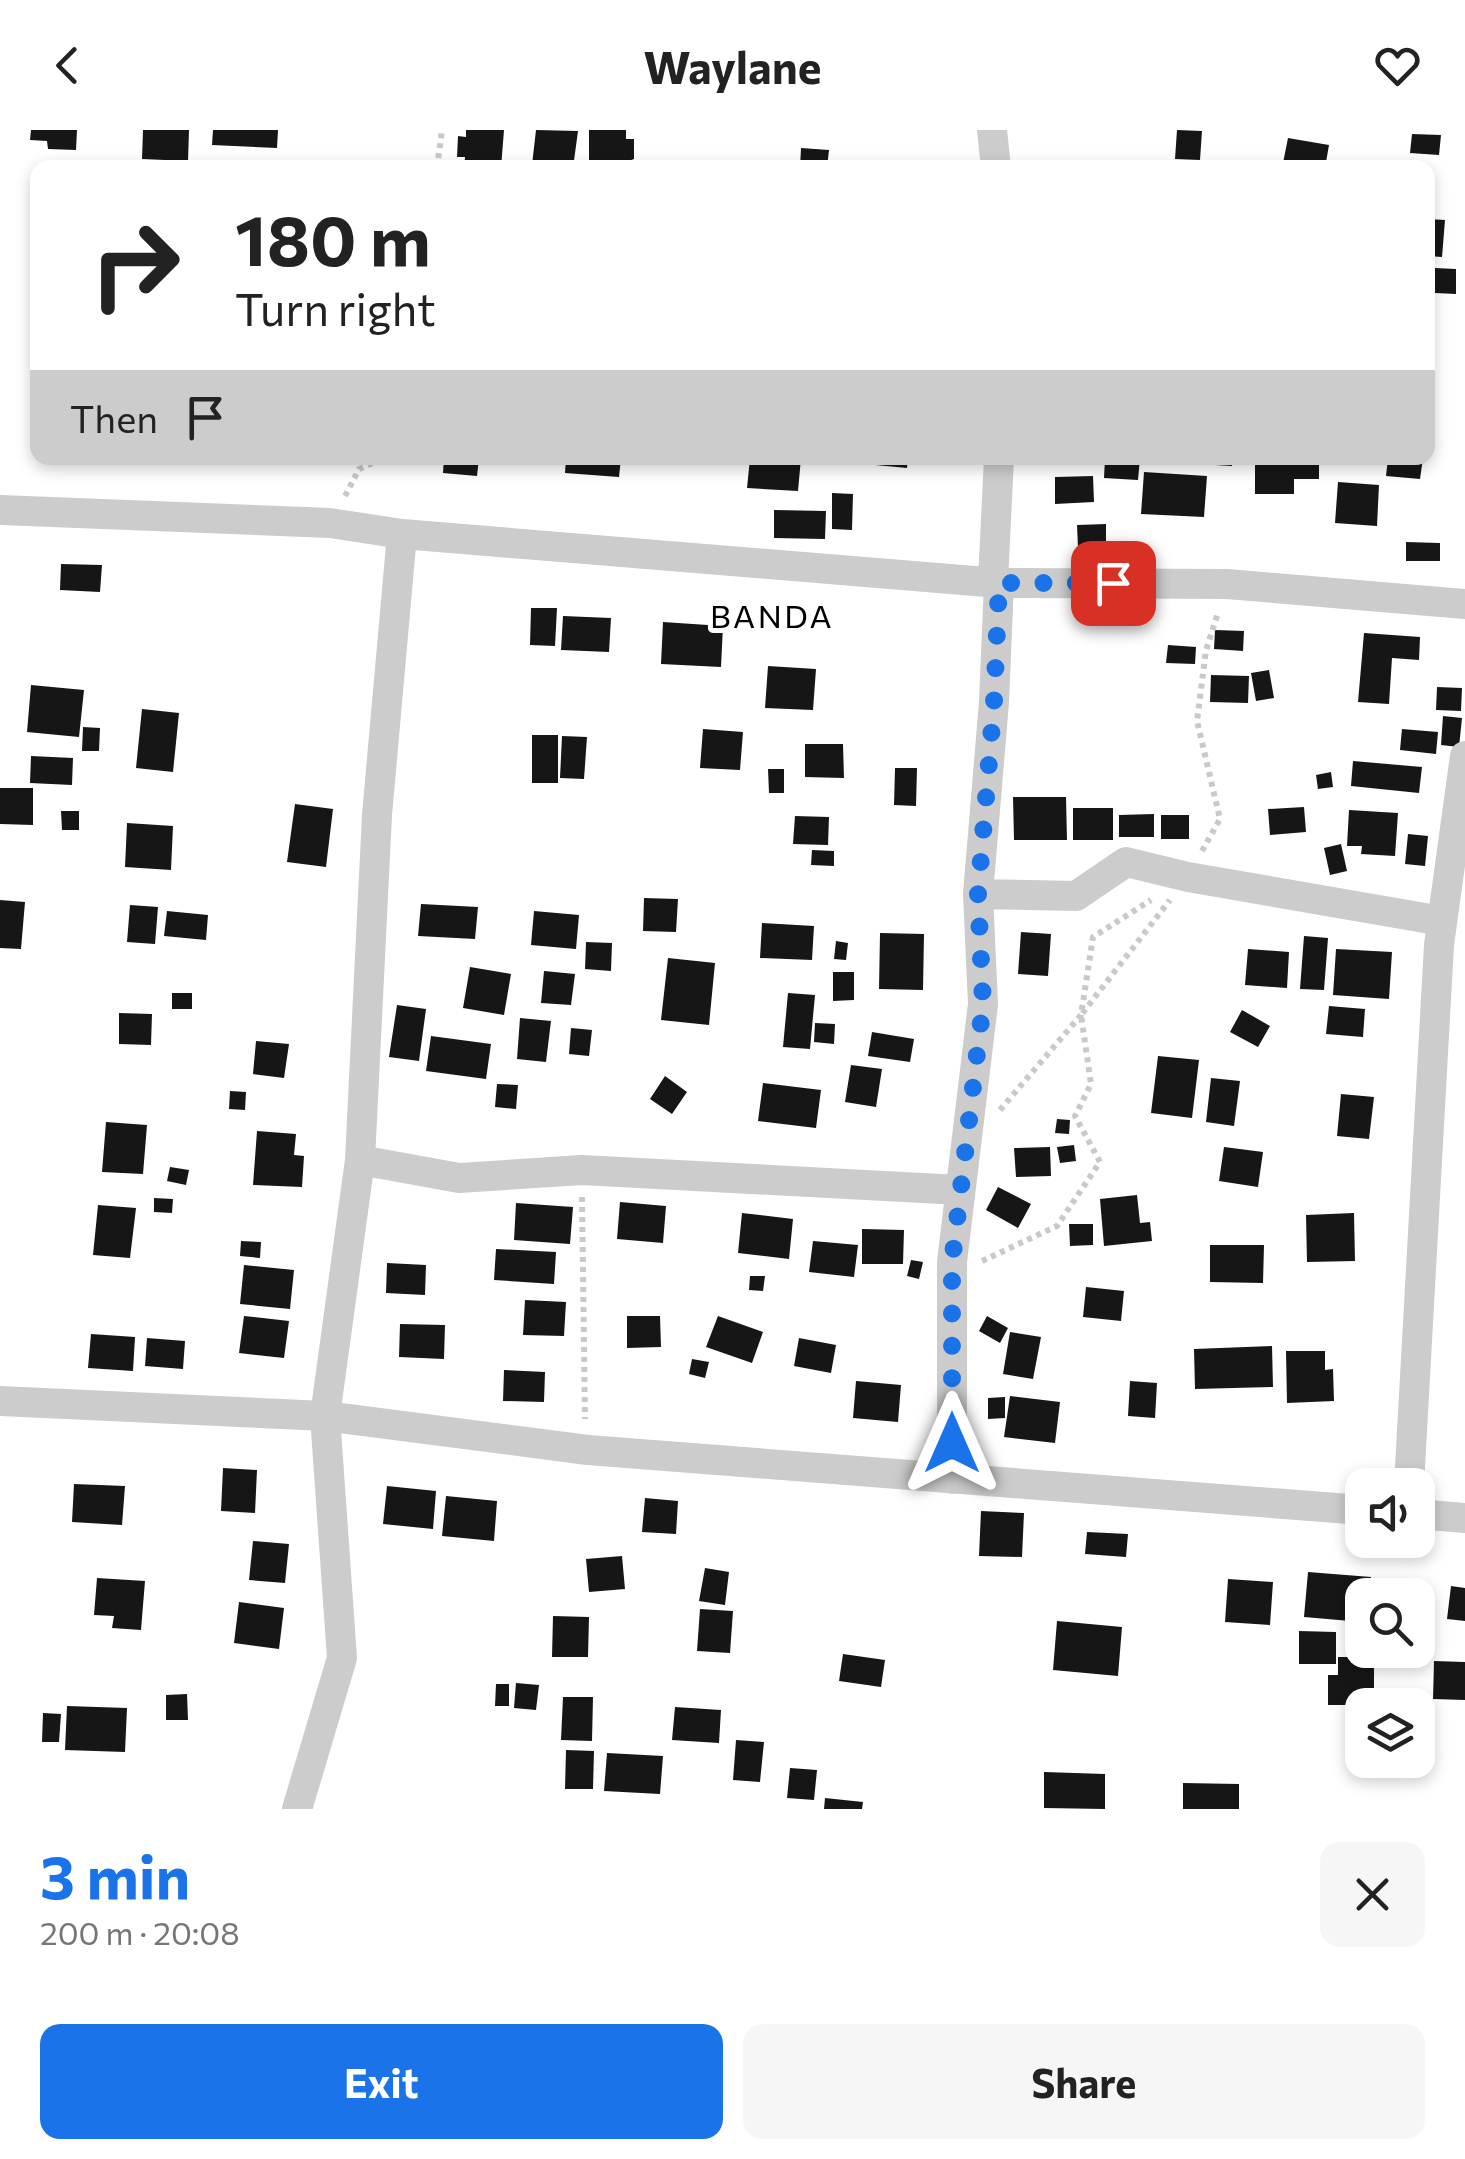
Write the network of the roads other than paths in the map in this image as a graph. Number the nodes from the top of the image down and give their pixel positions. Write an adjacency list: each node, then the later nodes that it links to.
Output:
1 (992, 130): 2 (street)
2 (995, 160)
3 (998, 465): 6 (street)
4 (0, 510): 5 (street)
5 (402, 534): 6 (street); 11 (street)
6 (996, 582): 7 (street); 9 (street)
7 (1465, 604)
8 (1465, 756): 10 (street)
9 (978, 894): 10 (street); 12 (street)
10 (1442, 922): 15 (street)
11 (360, 1160): 12 (street); 14 (street)
12 (960, 1190): 16 (street)
13 (0, 1401): 14 (street)
14 (325, 1416): 16 (street); 20 (street)
15 (1410, 1468)
16 (952, 1480): 17 (street)
17 (1345, 1509)
18 (1435, 1515): 19 (street)
19 (1465, 1518)
20 (297, 1809)

